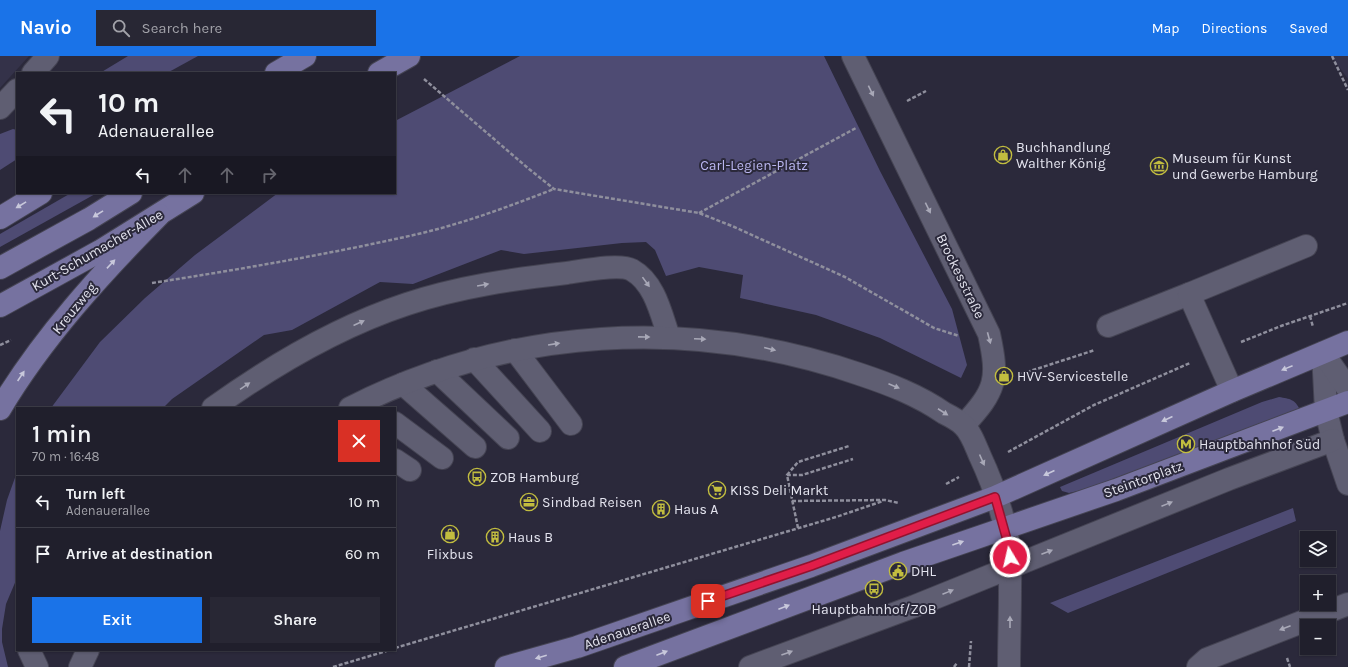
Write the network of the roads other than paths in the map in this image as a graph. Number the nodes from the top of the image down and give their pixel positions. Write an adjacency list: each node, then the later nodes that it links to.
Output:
1 (48, 56): 5 (street)
2 (305, 56): 6 (main road)
3 (409, 56): 7 (main road)
4 (853, 56): 36 (street, Brockesstraße, one-way to 36)
5 (34, 72)
6 (278, 72)
7 (381, 72)
8 (16, 91): 9 (street)
9 (0, 108)
10 (40, 194): 14 (main road, one-way to 14)
11 (129, 194): 16 (main road, one-way to 16)
12 (191, 194): 13 (main road, Kurt-Schumacher-Allee)
13 (158, 215): 18 (main road, Kurt-Schumacher-Allee); 32 (main road, Kreuzweg, one-way to 13)
14 (0, 218)
15 (1306, 246): 17 (street)
16 (0, 268)
17 (1189, 294): 19 (street); 28 (street)
18 (0, 306)
19 (1108, 326)
20 (669, 338): 22 (street, one-way to 20); 31 (street, one-way to 20); 36 (street, one-way to 36)
21 (1348, 342): 23 (main road)
22 (515, 350): 24 (street); 35 (street)
23 (1323, 353): 27 (street); 28 (main road, one-way to 28); 33 (street)
24 (474, 359): 25 (street); 37 (street)
25 (437, 371): 26 (street); 38 (street)
26 (403, 384): 30 (street); 40 (street)
27 (1348, 389)
28 (1232, 391): 43 (main road, one-way to 43)
29 (1348, 402): 33 (main road, Steintorplatz)
30 (363, 405)
31 (214, 407)
32 (0, 409)
33 (1326, 411): 39 (street); 44 (main road, Steintorplatz, one-way to 33)
34 (396, 424): 41 (street)
35 (571, 424)
36 (964, 425): 43 (street, one-way to 43)
37 (540, 431)
38 (508, 438)
39 (1333, 440): 42 (street); 45 (street, one-way to 39)
40 (475, 447)
41 (442, 458)
42 (1348, 484)
43 (995, 497): 44 (street); 51 (main road, Adenauerallee, one-way to 51)
44 (1004, 528): 45 (street); 52 (main road, one-way to 44)
45 (1010, 566): 53 (street, one-way to 45); 54 (street, one-way to 45)
46 (1348, 604): 55 (street, one-way to 55)
47 (29, 651): 49 (street)
48 (88, 651): 50 (street)
49 (37, 667)
50 (80, 667)
51 (506, 667)
52 (626, 667)
53 (750, 667)
54 (1009, 667)
55 (1198, 667)

